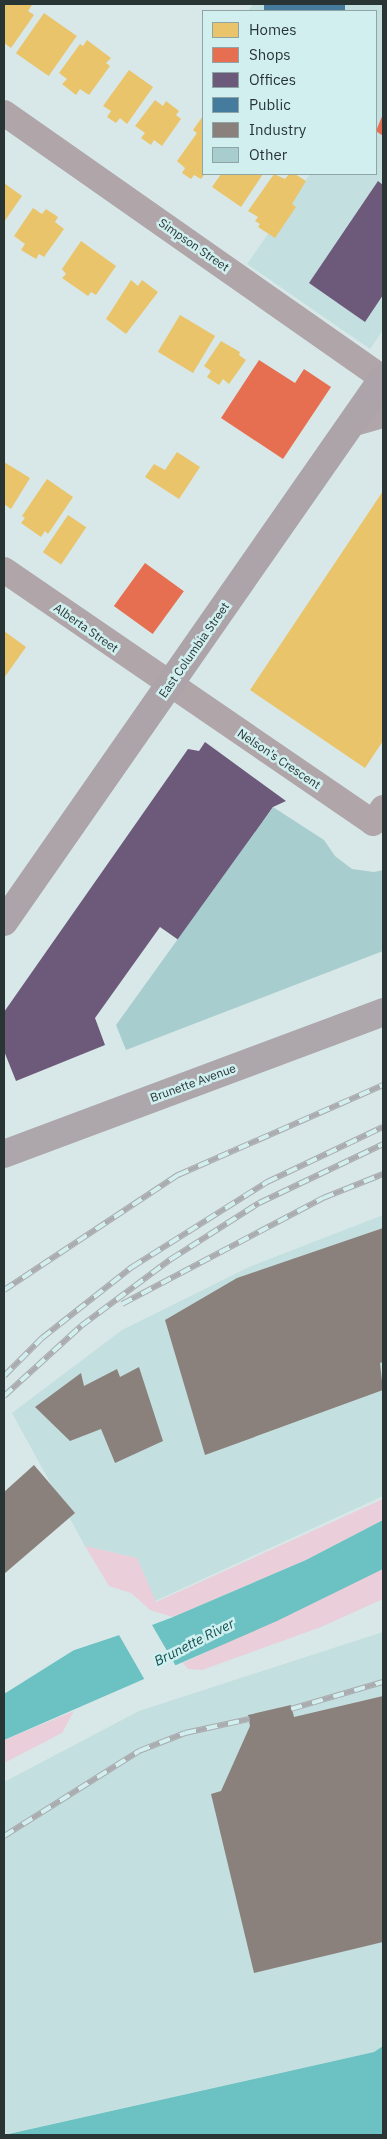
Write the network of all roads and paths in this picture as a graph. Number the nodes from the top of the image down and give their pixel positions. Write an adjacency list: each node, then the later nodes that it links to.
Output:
1 (4, 113): 2 (street, Simpson Street)
2 (383, 378): 4 (street, East Columbia Street)
3 (383, 415): 4 (street)
4 (351, 424): 6 (street, East Columbia Street)
5 (4, 570): 6 (street, Alberta Street)
6 (169, 686): 7 (street, Nelson's Crescent); 8 (street, East Columbia Street)
7 (383, 808)
8 (4, 922)
9 (383, 1012): 10 (main road, Brunette Avenue)
10 (6, 1152)

